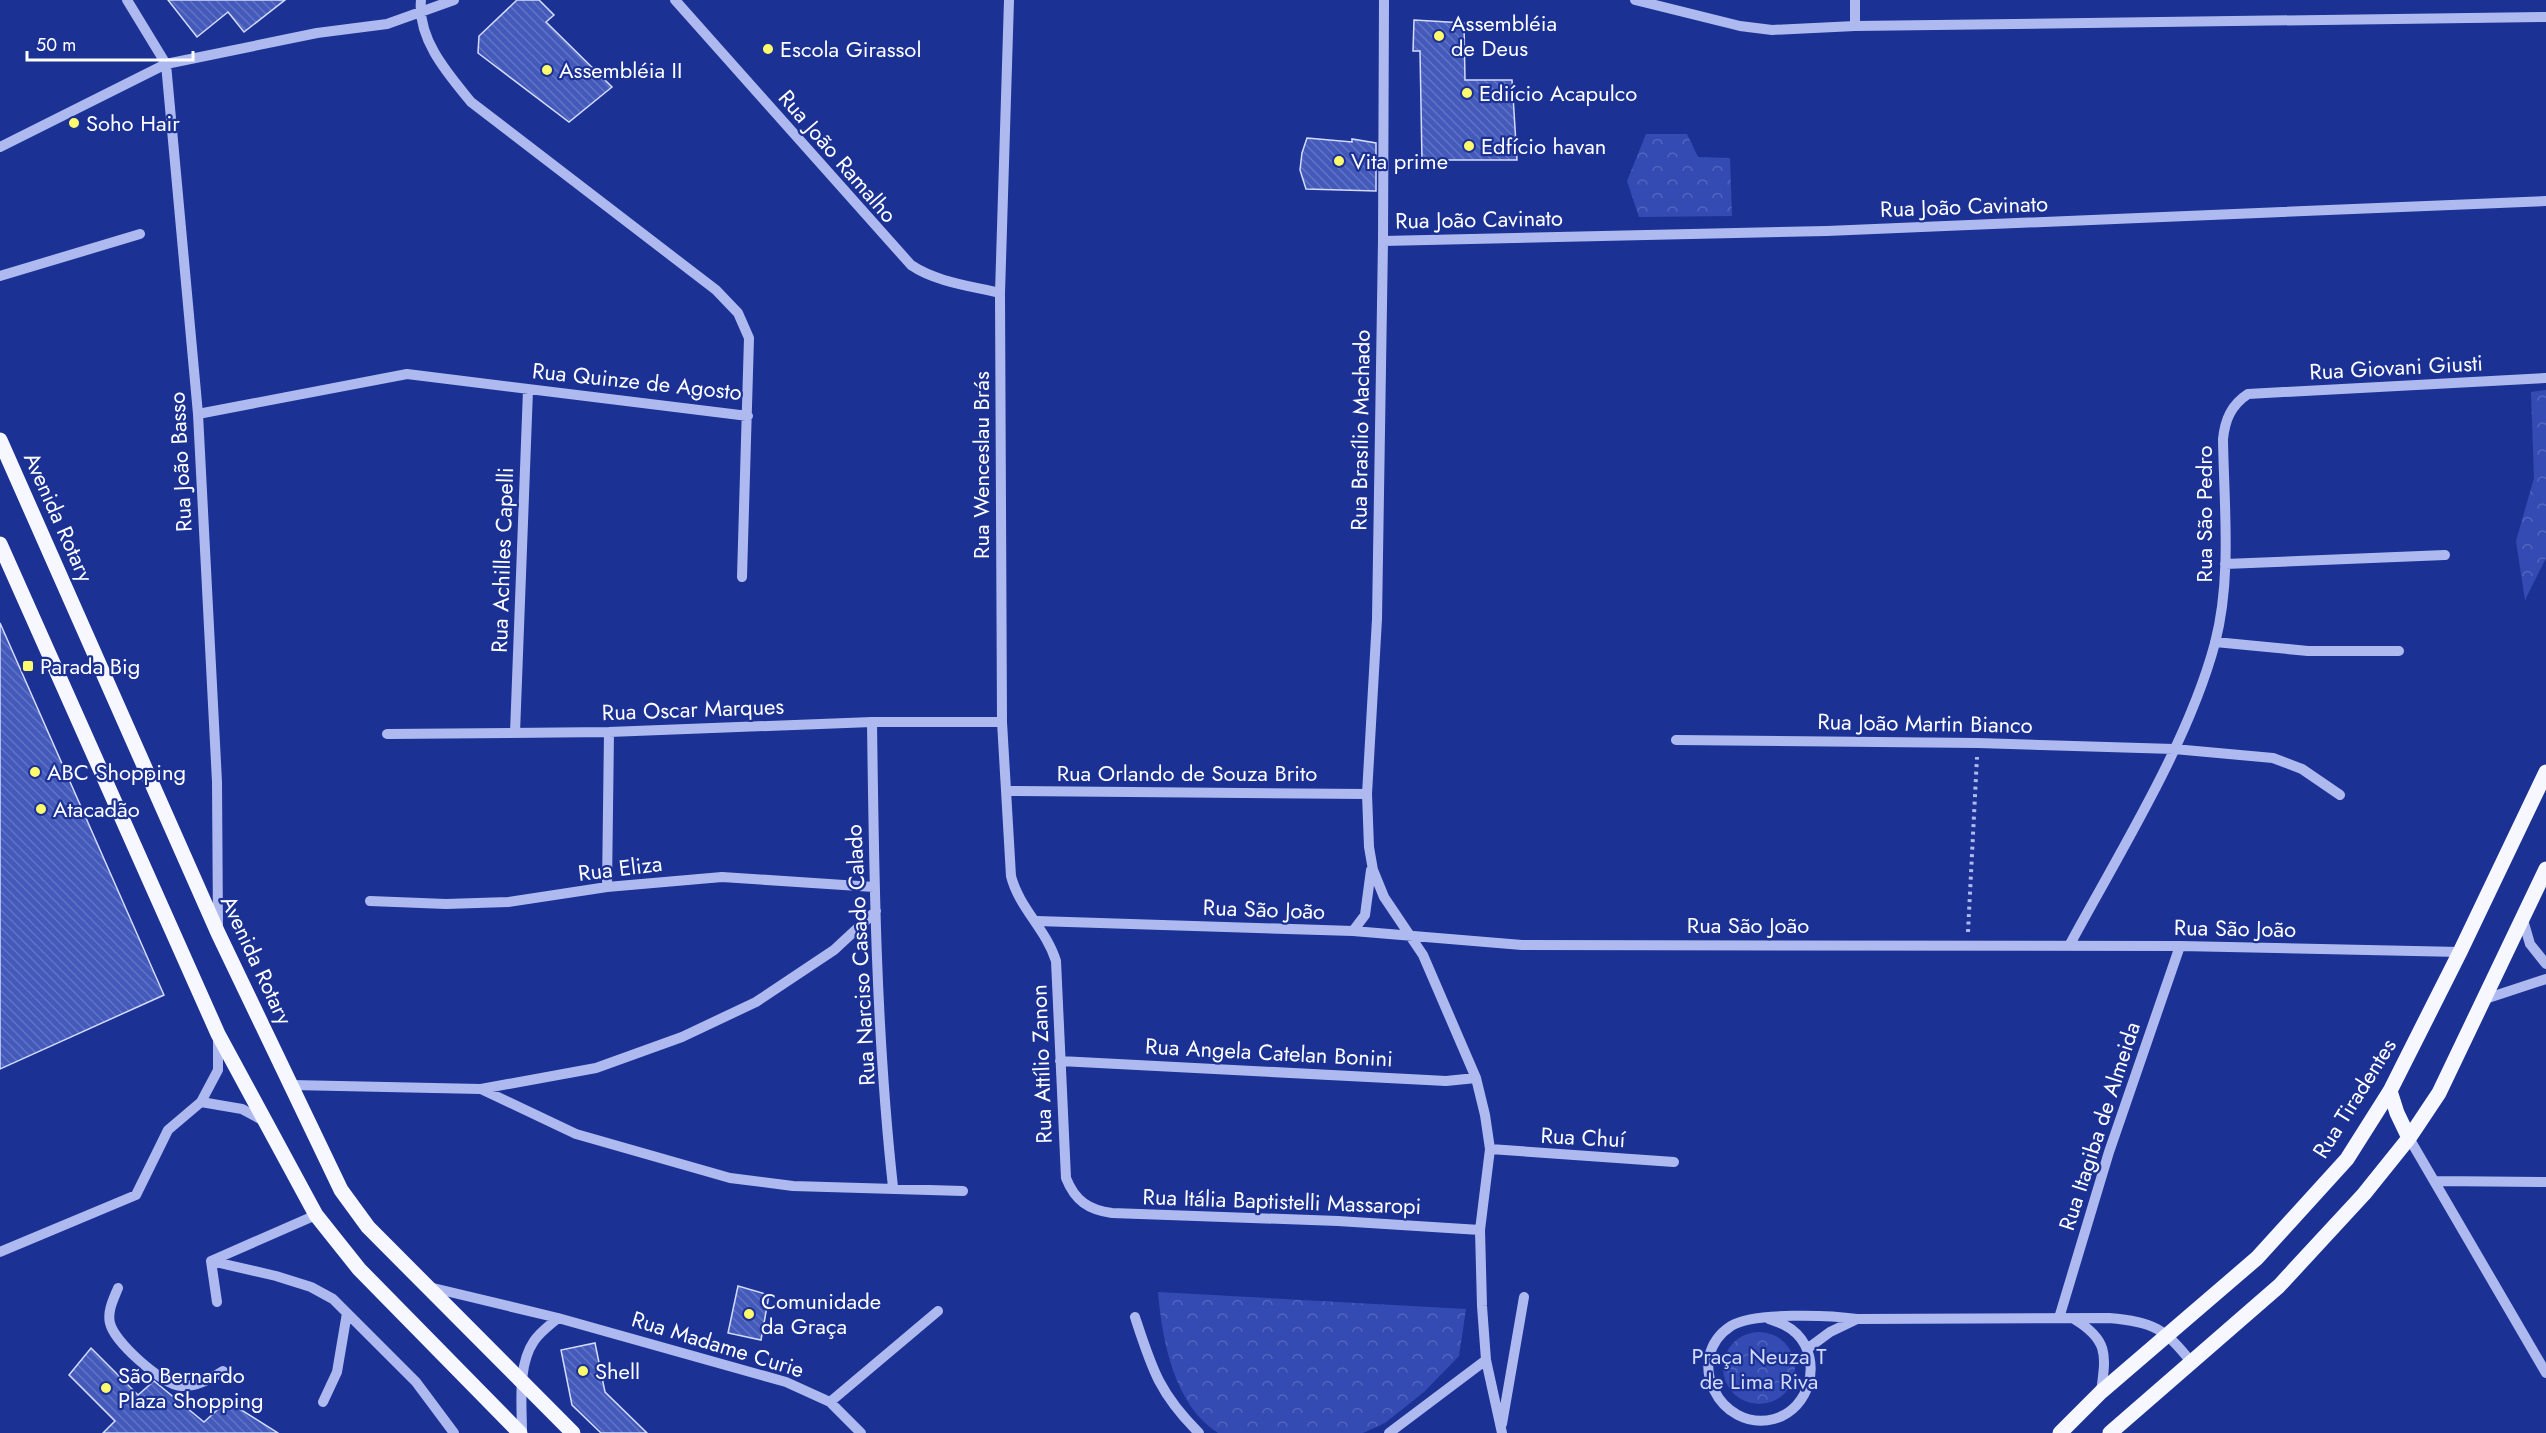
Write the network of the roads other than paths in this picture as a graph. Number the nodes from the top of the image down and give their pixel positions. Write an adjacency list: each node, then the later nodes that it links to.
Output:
1 (127, 0): 12 (street, Rua João Basso)
2 (421, 0): 9 (street)
3 (454, 0): 9 (street)
4 (675, 0): 18 (street, Rua João Ramalho)
5 (1009, 0): 18 (street, Rua Wenceslau Brás)
6 (1384, 0): 16 (street, Rua Brasílio Machado)
7 (1635, 0): 11 (street)
8 (1855, 0): 11 (street)
9 (420, 14): 12 (street); 23 (street, Rua Quinze de Agosto)
10 (2546, 17): 11 (street)
11 (1855, 26)
12 (166, 64): 13 (street); 22 (street, Rua João Basso)
13 (0, 147)
14 (2546, 201): 16 (street, Rua João Cavinato)
15 (140, 234): 17 (street)
16 (1383, 241): 40 (street, Rua Brasílio Machado)
17 (0, 276)
18 (1000, 293): 32 (street, Rua Wenceslau Brás)
19 (2546, 378): 21 (street, Rua Giovani Giusti)
20 (528, 390): 22 (street, Rua Quinze de Agosto); 23 (street, Rua Quinze de Agosto); 34 (street, Rua Achilles Capelli)
21 (2248, 394): 27 (street, Rua São Pedro)
22 (198, 414): 51 (street, Rua João Basso)
23 (748, 416): 28 (street)
24 (0, 440): 51 (main road, Avenida Rotary)
25 (0, 544): 59 (main road)
26 (2445, 555): 27 (street)
27 (2225, 564): 29 (street, Rua São Pedro)
28 (742, 577)
29 (2215, 642): 30 (street); 37 (street, Rua São Pedro)
30 (2399, 651)
31 (872, 722): 32 (street, Rua Oscar Marques); 33 (street, Rua Oscar Marques); 45 (street, Rua Narciso Casado Calado)
32 (1002, 722): 39 (street, Rua Wenceslau Brás)
33 (609, 732): 34 (street, Rua Oscar Marques); 44 (street)
34 (515, 733): 35 (street, Rua Oscar Marques)
35 (387, 734)
36 (1676, 740): 37 (street, Rua João Martin Bianco)
37 (2174, 749): 41 (street); 53 (street, Rua São Pedro)
38 (2546, 772): 55 (main road, Rua Tiradentes)
39 (1006, 791): 40 (street, Rua Orlando de Souza Brito); 49 (street, Rua Wenceslau Brás)
40 (1367, 794): 42 (street, Rua Brasílio Machado)
41 (2340, 795)
42 (1371, 860): 50 (street, Rua Brasílio Machado); 52 (street, Rua Brasílio Machado)
43 (2546, 869): 48 (main road)
44 (607, 887): 45 (street, Rua Eliza); 46 (street, Rua Eliza)
45 (874, 887): 47 (street, Rua Narciso Casado Calado)
46 (370, 901)
47 (876, 911): 63 (street); 72 (street, Rua Narciso Casado Calado)
48 (2523, 920): 56 (street); 58 (main road)
49 (1037, 921): 50 (street, Rua São João); 60 (street, Rua Attílio Zanon)
50 (1353, 931): 52 (street, Rua São João)
51 (218, 933): 62 (main road, Avenida Rotary)
52 (1410, 937): 53 (street, Rua São João); 61 (street, Rua Brasílio Machado)
53 (2069, 946): 54 (street, Rua São João)
54 (2180, 946): 55 (street, Rua São João); 87 (street, Rua Itagiba de Almeida)
55 (2460, 952): 64 (main road, Rua Tiradentes)
56 (2546, 964)
57 (2546, 979): 58 (street)
58 (2482, 1000): 67 (main road)
59 (218, 1034): 65 (street); 66 (main road)
60 (1060, 1061): 61 (street, Rua Angela Catelan Bonini); 74 (street, Rua Attílio Zanon)
61 (1476, 1078): 68 (street, Rua Brasílio Machado)
62 (292, 1085): 63 (street); 79 (main road, Avenida Rotary)
63 (481, 1089): 72 (street)
64 (2390, 1091): 67 (main road); 91 (main road, Rua Tiradentes)
65 (201, 1102): 66 (street); 77 (street)
66 (264, 1121): 75 (main road)
67 (2409, 1138): 70 (street); 94 (main road)
68 (1490, 1149): 69 (street, Rua Chuí); 76 (street, Rua Brasílio Machado)
69 (1674, 1162)
70 (2435, 1181): 71 (street); 96 (street)
71 (2546, 1182)
72 (893, 1187): 73 (street)
73 (963, 1191)
74 (1084, 1205): 76 (street, Rua Itália Baptistelli Massaropi)
75 (316, 1215): 78 (street); 103 (main road)
76 (1480, 1230): 93 (street, Rua Brasílio Machado)
77 (0, 1252)
78 (211, 1261): 82 (street); 84 (street)
79 (423, 1285): 86 (street, Rua Madame Curie); 97 (main road, Avenida Rotary)
80 (118, 1287): 95 (street)
81 (1524, 1297): 101 (street)
82 (217, 1302)
83 (938, 1311): 100 (street)
84 (347, 1313): 99 (street); 102 (street)
85 (1135, 1317): 106 (street)
86 (558, 1318): 97 (street); 100 (street, Rua Madame Curie)
87 (2059, 1318): 88 (street); 90 (street)
88 (2074, 1318): 91 (street); 98 (street)
89 (1770, 1319): 90 (street); 92 (street); 92 (street)
90 (1857, 1319): 92 (street)
91 (2169, 1335): 94 (street); 98 (main road, Rua Tiradentes)
92 (1807, 1349)
93 (1486, 1360): 101 (street, Rua Brasílio Machado); 107 (street)
94 (2192, 1363): 109 (main road)
95 (223, 1371)
96 (2545, 1371)
97 (522, 1385): 103 (street); 104 (main road, Avenida Rotary)
98 (2101, 1392): 108 (main road, Rua Tiradentes)
99 (322, 1402)
100 (830, 1402): 105 (street, Rua Madame Curie)
101 (1501, 1432)
102 (454, 1433)
103 (521, 1433)
104 (573, 1433)
105 (861, 1433)
106 (1199, 1433)
107 (1389, 1433)
108 (2060, 1433)
109 (2110, 1433)

